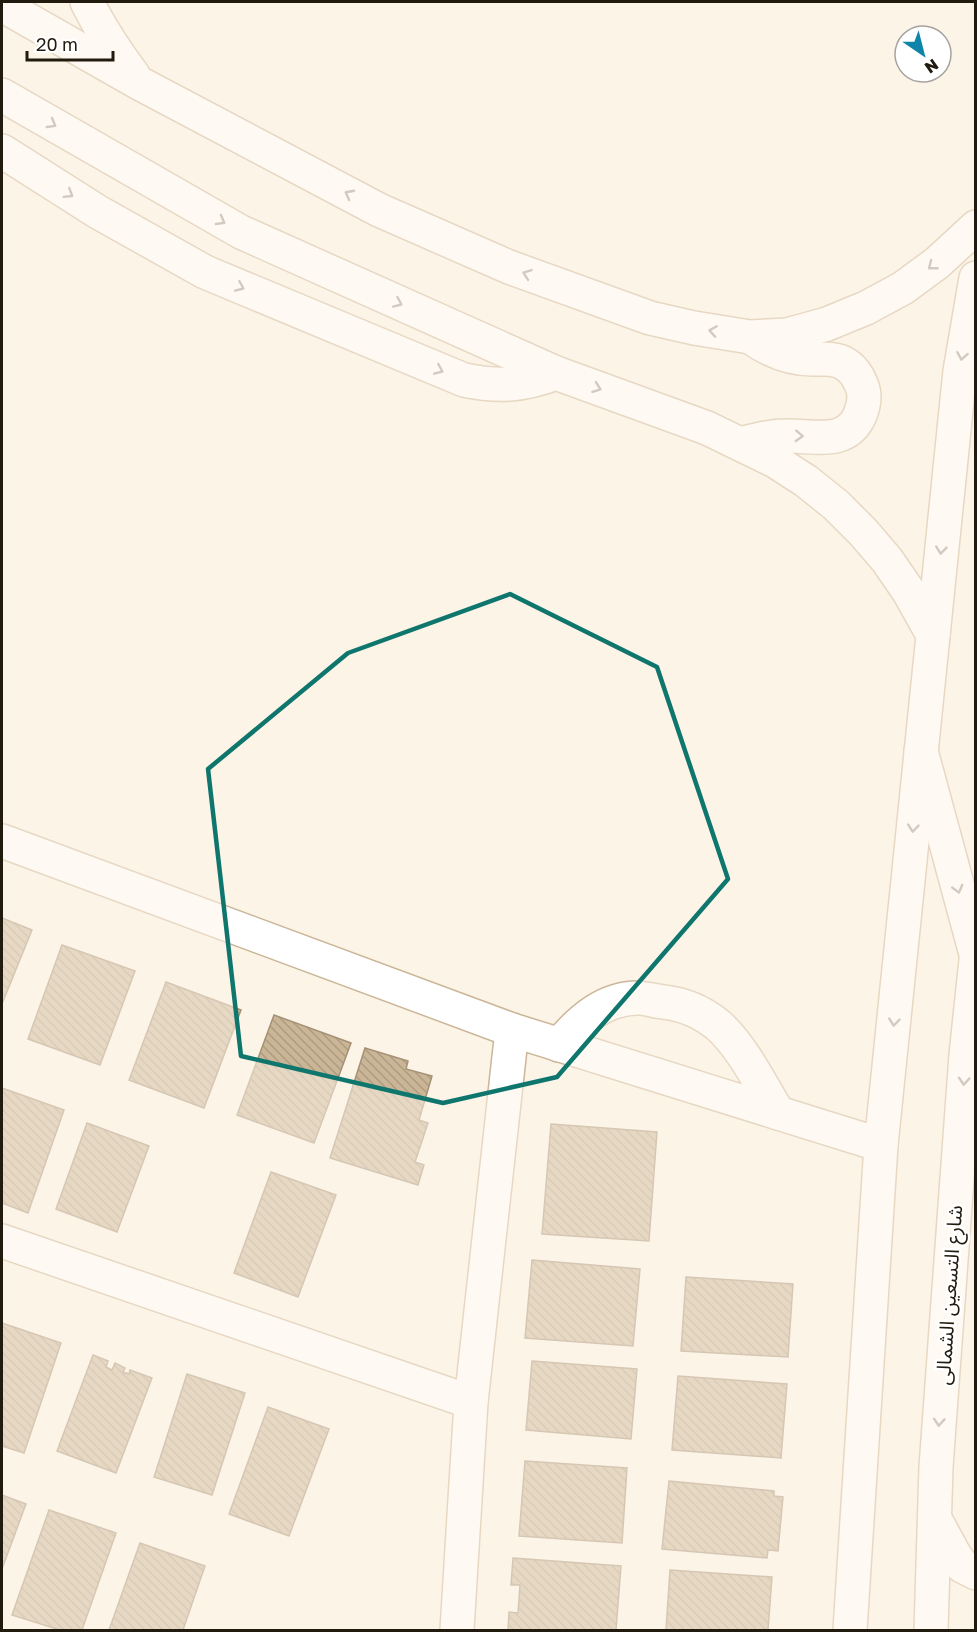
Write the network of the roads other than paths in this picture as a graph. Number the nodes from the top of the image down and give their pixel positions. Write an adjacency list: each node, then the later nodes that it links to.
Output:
1 (87, 2): 3 (street)
2 (2, 5): 3 (street)
3 (139, 83): 8 (street, one-way to 3)
4 (2, 95): 9 (street, one-way to 9)
5 (2, 151): 9 (street, one-way to 9)
6 (975, 227): 8 (street, one-way to 8)
7 (975, 278): 11 (street, one-way to 11)
8 (750, 337): 10 (street, one-way to 8)
9 (556, 373): 10 (street, one-way to 10)
10 (741, 444): 11 (street)
11 (933, 634): 12 (street)
12 (921, 751): 14 (street, one-way to 14); 19 (street, one-way to 19)
13 (2, 841): 16 (street)
14 (975, 954)
15 (975, 960): 22 (street, شارع التسعين الشمالى, one-way to 22)
16 (512, 1030): 17 (street); 21 (street)
17 (559, 1045): 18 (street); 18 (street)
18 (778, 1113): 19 (street)
19 (881, 1145): 25 (street)
20 (2, 1241): 21 (street)
21 (471, 1402): 24 (street)
22 (935, 1519): 23 (street); 26 (street, شارع التسعين الشمالى)
23 (975, 1573)
24 (457, 1630)
25 (850, 1630)
26 (931, 1630)

